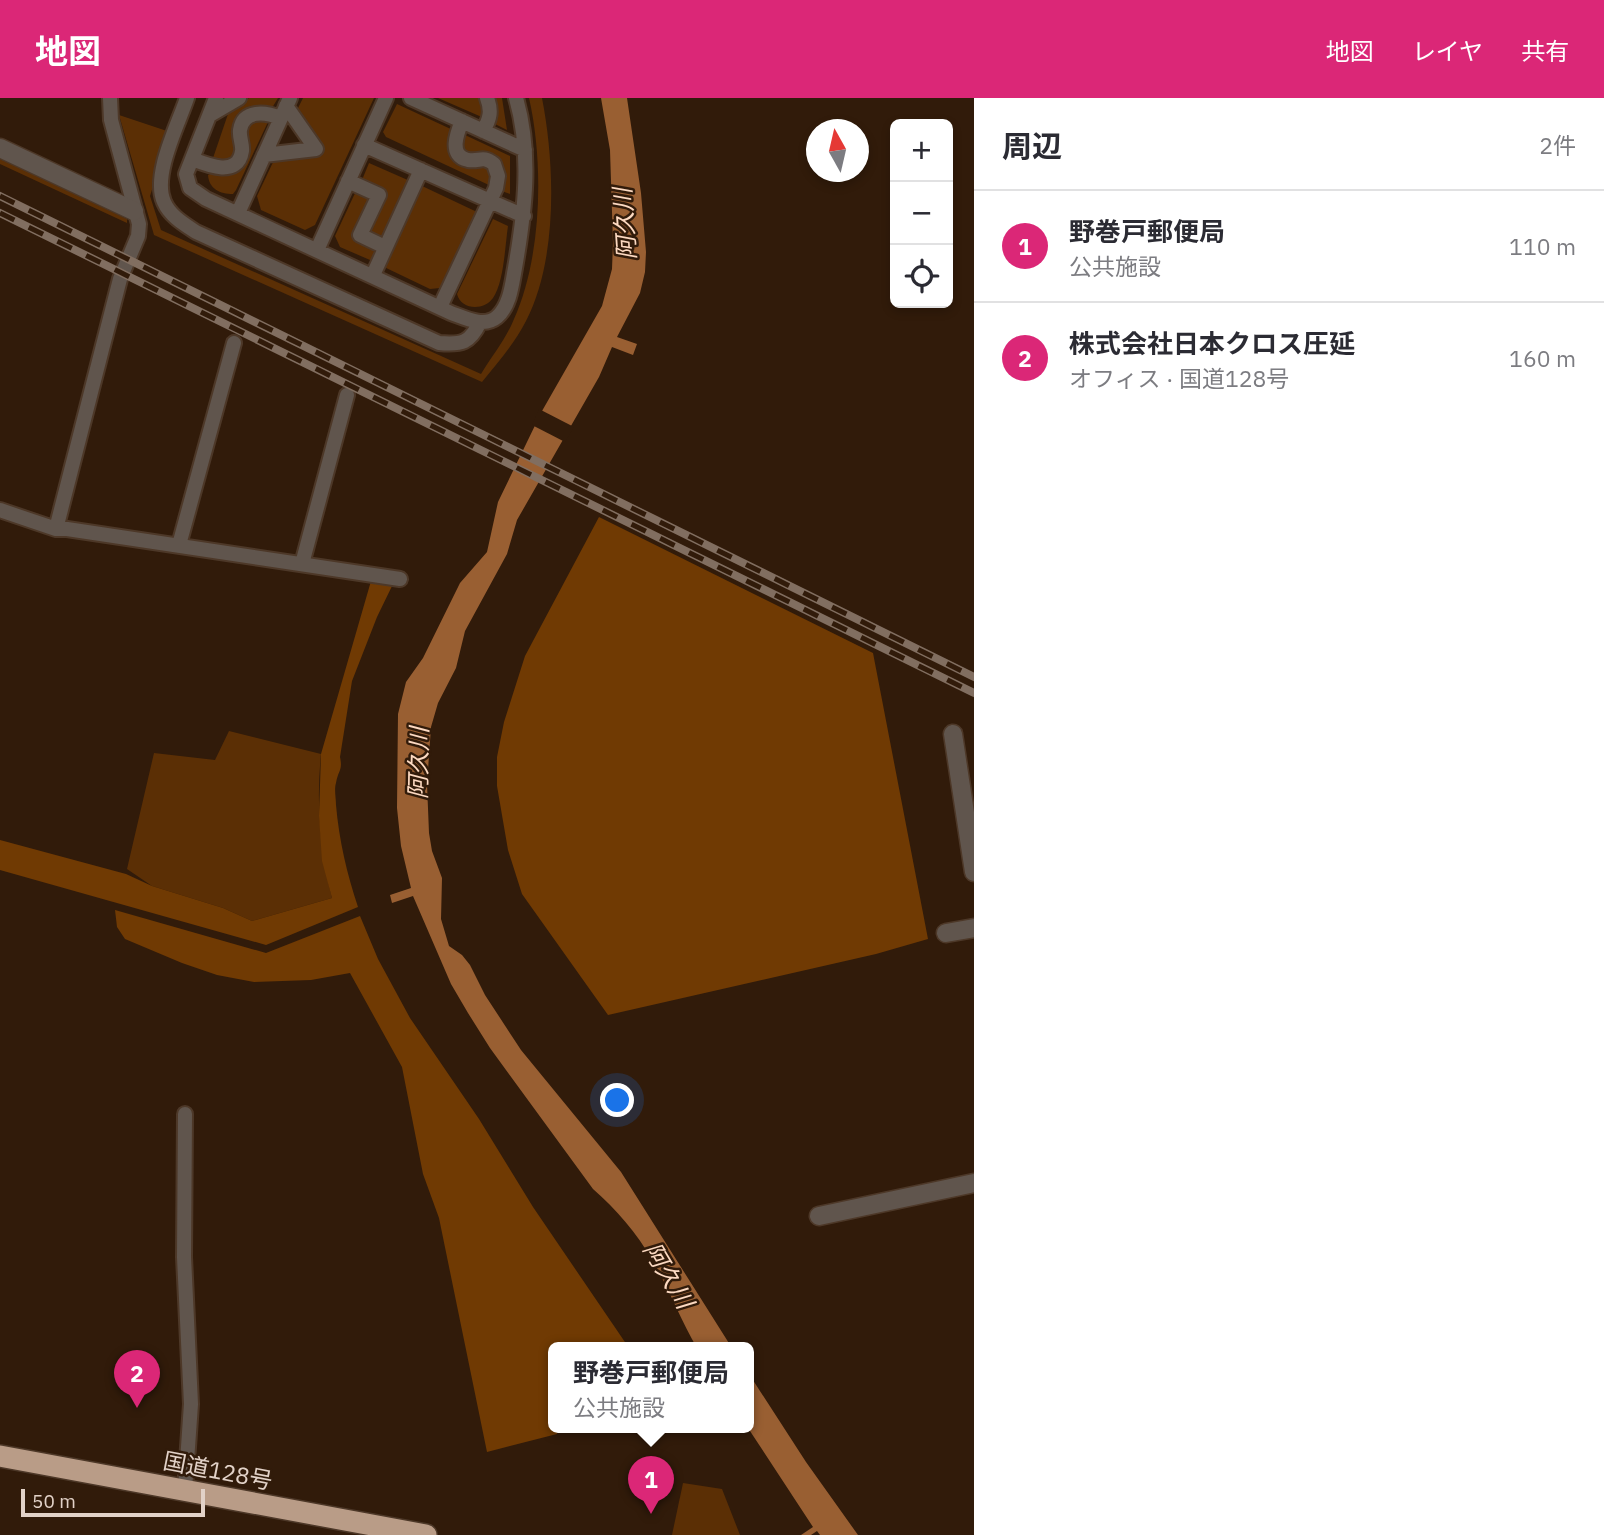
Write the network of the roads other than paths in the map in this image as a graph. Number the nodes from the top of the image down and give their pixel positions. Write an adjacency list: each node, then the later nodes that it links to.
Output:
1 (110, 98): 21 (lane)
2 (187, 98): 28 (lane)
3 (216, 98): 10 (lane)
4 (239, 98): 10 (lane)
5 (386, 98): 13 (lane)
6 (412, 98): 11 (lane)
7 (487, 98): 12 (lane)
8 (516, 98): 15 (lane)
9 (285, 108): 16 (lane); 16 (lane); 17 (lane)
10 (209, 115): 17 (lane)
11 (462, 121): 12 (lane); 20 (lane)
12 (484, 131): 15 (lane)
13 (364, 145): 18 (lane); 19 (lane)
14 (0, 148): 21 (street)
15 (524, 150): 23 (lane)
16 (264, 155): 22 (lane)
17 (192, 159): 22 (lane)
18 (421, 170): 20 (lane); 24 (lane)
19 (348, 181): 24 (lane); 25 (lane)
20 (489, 201): 23 (lane); 27 (lane)
21 (134, 211): 32 (lane)
22 (238, 213): 25 (lane)
23 (524, 216): 28 (lane)
24 (386, 247): 26 (lane)
25 (317, 250): 26 (lane)
26 (373, 275): 27 (lane)
27 (440, 307): 28 (lane)
28 (480, 322)
29 (234, 343): 33 (lane)
30 (347, 395): 34 (lane)
31 (0, 510): 32 (lane)
32 (56, 529): 33 (lane)
33 (179, 545): 34 (lane)
34 (302, 564): 35 (lane)
35 (400, 579)
36 (953, 734): 37 (street)
37 (969, 809): 38 (street)
38 (974, 873)
39 (974, 928): 40 (street)
40 (946, 933)
41 (185, 1114): 45 (lane)
42 (974, 1183): 43 (street)
43 (819, 1216)
44 (0, 1456): 45 (highway, 国道128号)
45 (185, 1490): 46 (highway, 国道128号)
46 (350, 1528): 47 (highway, 国道128号)
47 (426, 1535)

